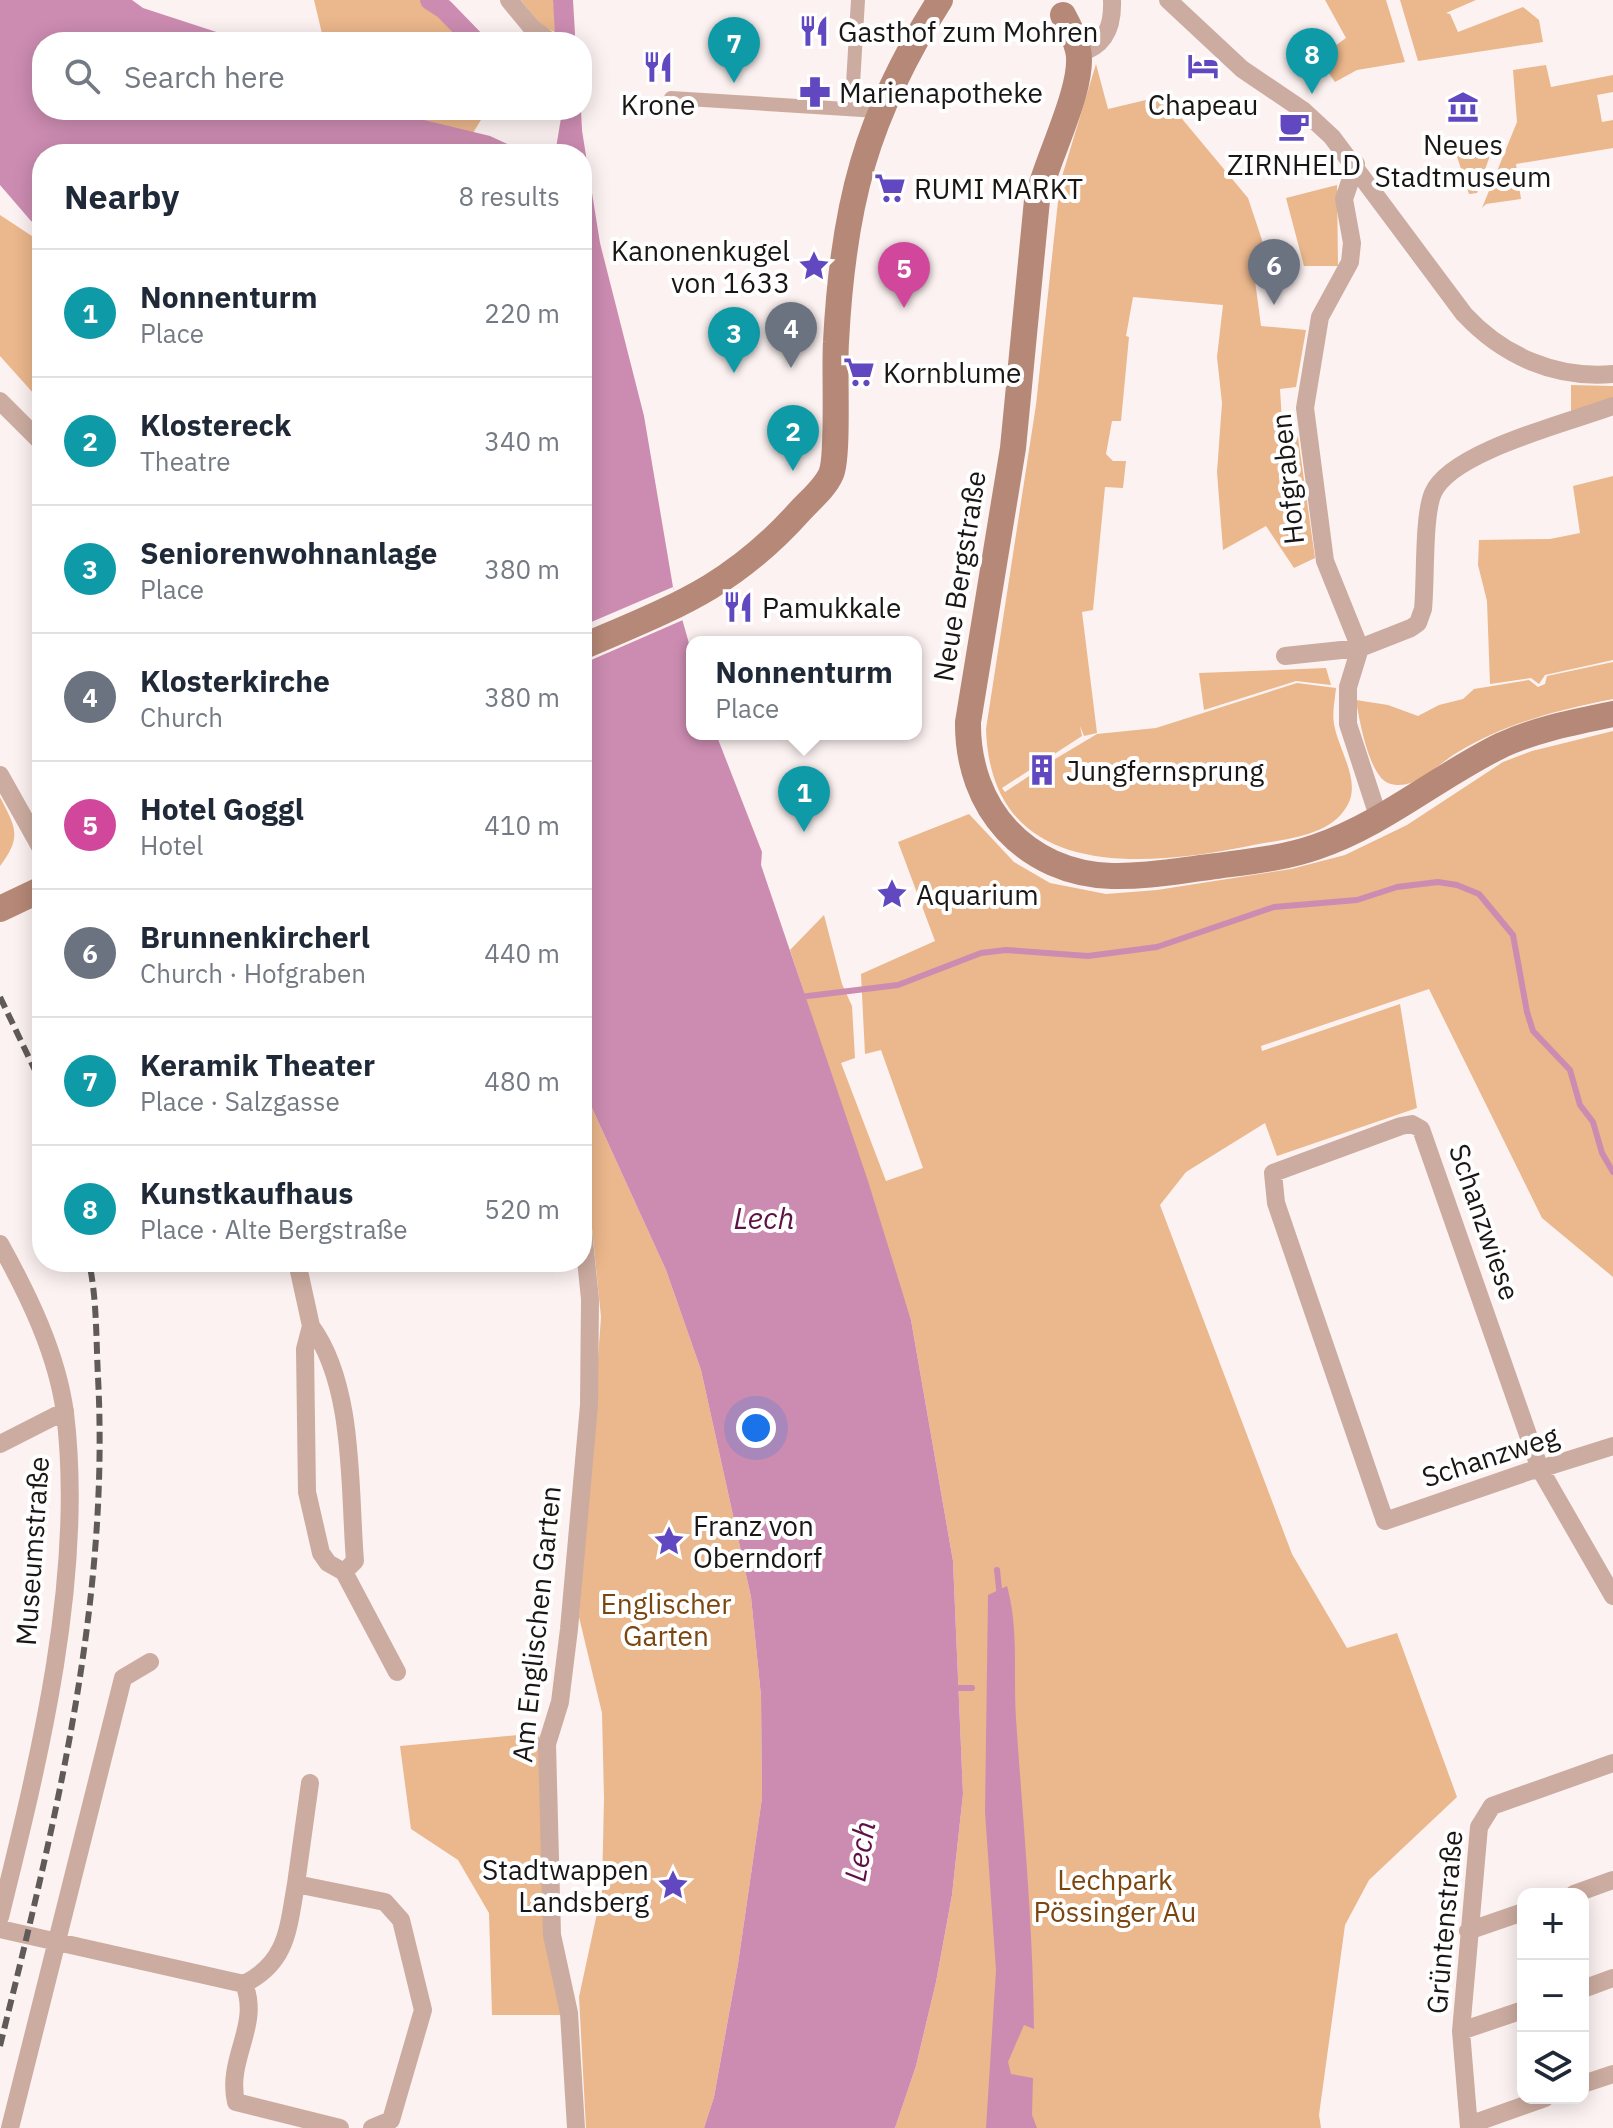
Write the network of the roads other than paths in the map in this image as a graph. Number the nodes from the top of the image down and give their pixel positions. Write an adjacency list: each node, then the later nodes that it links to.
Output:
1 (509, 0): 7 (street)
2 (858, 0): 10 (street)
3 (940, 0): 10 (main road)
4 (1112, 0): 8 (street)
5 (1168, 0): 11 (street)
6 (1063, 15): 8 (main road)
7 (537, 32)
8 (1079, 53): 21 (main road, Neue Bergstraße)
9 (671, 98): 10 (street)
10 (870, 110): 16 (main road)
11 (1356, 164): 12 (street); 17 (street, Hofgraben)
12 (1613, 374)
13 (0, 401): 15 (street)
14 (1613, 406): 17 (street)
15 (32, 433)
16 (592, 643)
17 (1360, 648): 18 (street); 21 (street)
18 (1285, 656)
19 (1613, 714): 21 (main road, Neue Bergstraße)
20 (0, 775): 22 (street)
21 (1379, 819)
22 (32, 832)
23 (32, 894): 24 (main road)
24 (0, 909)
25 (0, 1244): 29 (street, Museumstraße)
26 (299, 1272): 28 (street)
27 (586, 1272): 60 (street, Am Englischen Garten)
28 (311, 1326): 34 (street); 34 (street)
29 (65, 1411): 30 (street); 44 (street, Museumstraße)
30 (0, 1444)
31 (1613, 1446): 32 (street, Schanzweg)
32 (1540, 1469): 33 (street, Schanzweg); 33 (street, Schanzwiese); 35 (street)
33 (1385, 1521)
34 (344, 1572): 37 (street)
35 (1613, 1596)
36 (150, 1662): 47 (street)
37 (397, 1672)
38 (1613, 1763): 46 (street, Grüntenstraße)
39 (310, 1783): 41 (street)
40 (1613, 1880): 42 (street)
41 (296, 1884): 49 (street); 59 (street)
42 (1589, 1889)
43 (1517, 1914): 46 (street)
44 (0, 1917)
45 (0, 1929): 47 (street)
46 (1468, 1931): 52 (street, Grüntenstraße)
47 (58, 1942): 49 (street); 57 (street)
48 (1613, 1978): 50 (street)
49 (244, 1984): 58 (street)
50 (1589, 1987)
51 (1517, 2012): 52 (street)
52 (1461, 2031): 56 (street, Grüntenstraße)
53 (1613, 2074): 54 (street)
54 (1589, 2082)
55 (1529, 2104): 56 (street)
56 (1469, 2126)
57 (10, 2128)
58 (340, 2128)
59 (372, 2128)
60 (576, 2128)

